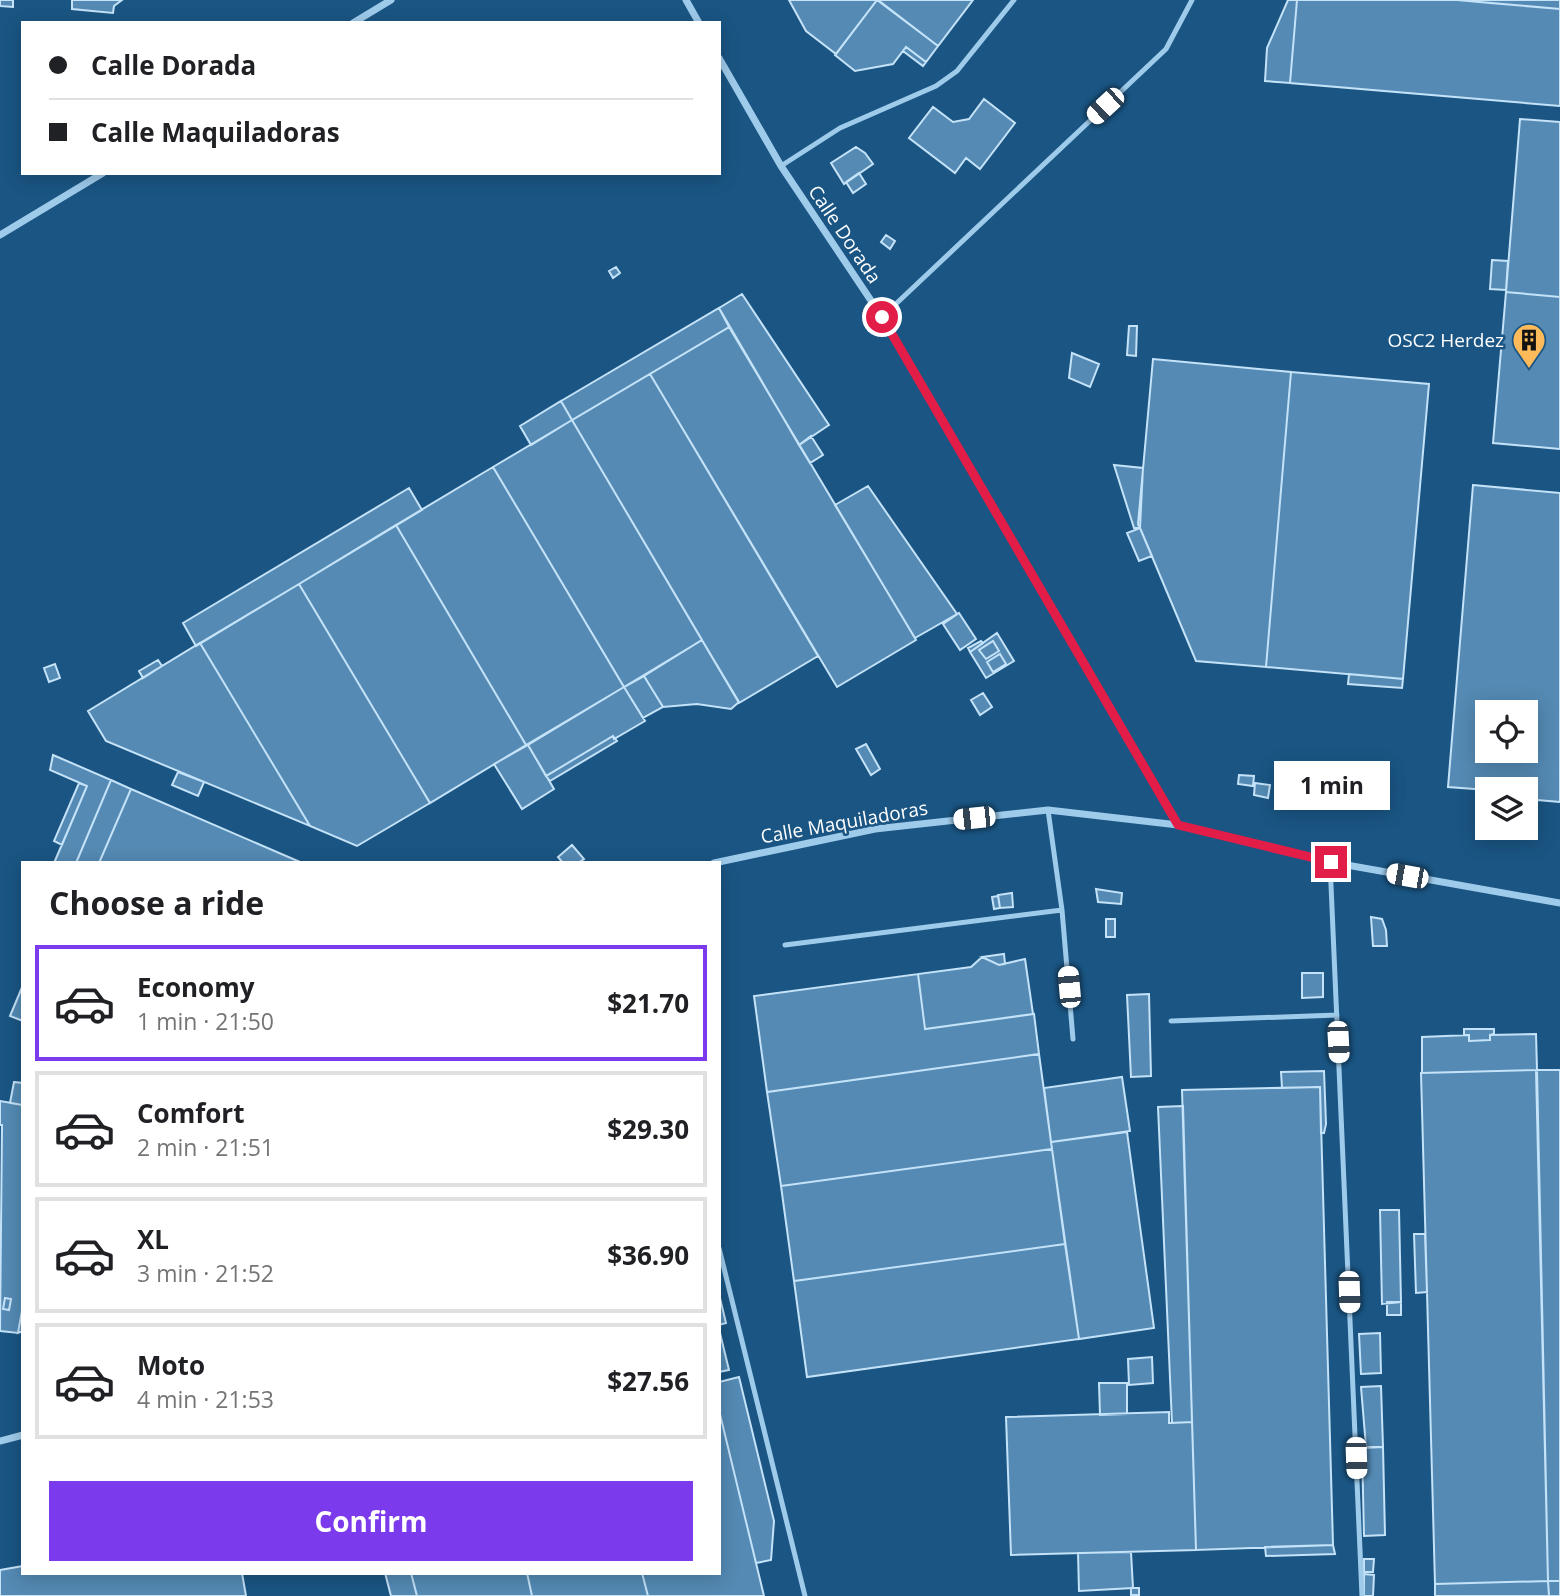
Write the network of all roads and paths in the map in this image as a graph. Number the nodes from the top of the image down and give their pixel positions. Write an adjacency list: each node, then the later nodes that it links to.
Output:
1 (391, 0): 5 (street)
2 (686, 0): 6 (street)
3 (1014, 0): 8 (lane)
4 (1192, 0): 11 (lane)
5 (356, 21)
6 (698, 21)
7 (721, 62): 8 (street, Calle Dorada)
8 (780, 166): 11 (street, Calle Dorada)
9 (100, 175): 10 (street)
10 (0, 236)
11 (882, 317): 13 (street, Calle Dorada)
12 (1048, 810): 13 (street, Calle Maquiladoras); 14 (street, Calle Maquiladoras); 17 (lane)
13 (1178, 825): 15 (street, Calle Maquiladoras)
14 (721, 862)
15 (1331, 862): 16 (street, Calle Maquiladoras); 19 (lane)
16 (1560, 903)
17 (1062, 910): 18 (lane); 21 (lane)
18 (785, 945)
19 (1337, 1015): 20 (lane); 26 (lane)
20 (1171, 1021)
21 (1073, 1039)
22 (721, 1256): 25 (lane)
23 (21, 1436): 24 (street)
24 (0, 1441)
25 (805, 1596)
26 (1362, 1596)

